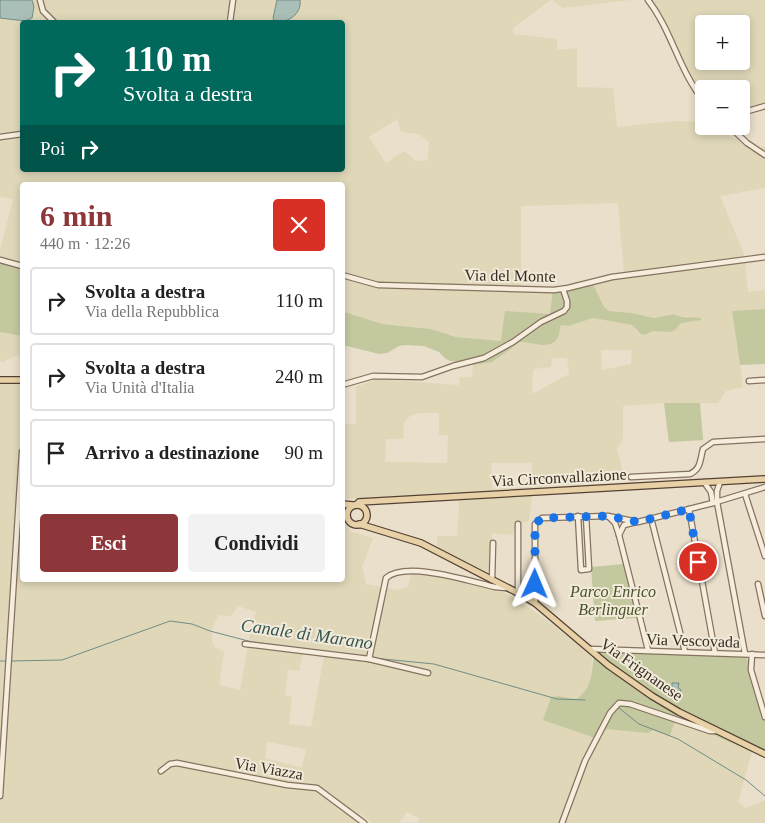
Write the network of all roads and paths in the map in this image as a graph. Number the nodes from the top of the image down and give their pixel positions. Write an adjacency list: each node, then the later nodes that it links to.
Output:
1 (40, 0): 4 (street)
2 (233, 0): 5 (street)
3 (648, 0): 6 (street)
4 (52, 20)
5 (230, 20)
6 (695, 88)
7 (765, 106): 8 (street)
8 (750, 110)
9 (20, 134): 11 (street)
10 (739, 135): 12 (street)
11 (0, 137)
12 (765, 155)
13 (765, 257): 17 (street, Via del Monte)
14 (0, 260): 15 (street)
15 (20, 265)
16 (345, 276): 17 (street, Via del Monte)
17 (563, 289): 22 (street)
18 (0, 380): 19 (main road)
19 (20, 380)
20 (765, 380): 21 (street)
21 (749, 381)
22 (345, 385)
23 (765, 439): 24 (street)
24 (631, 477)
25 (765, 479): 27 (main road, Via Circonvallazione)
26 (704, 482): 27 (main road, Via Circonvallazione); 31 (main road, Via Circonvallazione); 32 (street)
27 (720, 482): 32 (street)
28 (20, 484): 71 (street)
29 (765, 487): 30 (street)
30 (745, 494): 32 (street); 50 (street)
31 (371, 502): 34 (main road, Via Circonvallazione); 35 (main road)
32 (715, 503): 36 (street); 62 (street)
33 (345, 504): 34 (main road, Via Circonvallazione)
34 (354, 505): 35 (main road); 43 (main road)
35 (365, 508): 42 (main road)
36 (689, 509): 41 (street); 61 (street)
37 (578, 516): 38 (street); 38 (street); 55 (street)
38 (586, 516): 39 (street)
39 (608, 516): 44 (street); 48 (street)
40 (345, 518): 43 (main road)
41 (652, 518): 44 (street); 60 (street)
42 (366, 519): 45 (main road); 47 (main road)
43 (349, 520): 45 (main road)
44 (638, 522): 48 (street)
45 (359, 524): 47 (main road, Via Frignanese)
46 (518, 524): 54 (street)
47 (376, 529): 51 (main road, Via Frignanese)
48 (619, 535): 59 (street)
49 (493, 543): 51 (street)
50 (765, 556)
51 (492, 580): 53 (main road, Via Frignanese)
52 (758, 584): 56 (street)
53 (507, 588): 54 (main road, Via Frignanese); 65 (street)
54 (518, 593): 55 (main road, Via Frignanese)
55 (534, 603): 58 (main road, Via Frignanese)
56 (765, 616)
57 (245, 644): 65 (street)
58 (590, 649): 59 (street, Via Vescovada); 68 (main road, Via Frignanese)
59 (648, 650): 60 (street, Via Vescovada)
60 (685, 652): 61 (street, Via Vescovada)
61 (715, 653): 62 (street, Via Vescovada)
62 (745, 654): 63 (street, Via Vescovada)
63 (752, 654): 64 (street, Via Vescovada); 67 (street)
64 (765, 655)
65 (369, 657): 66 (street)
66 (428, 673)
67 (765, 718)
68 (717, 730): 69 (main road, Via Frignanese); 73 (street)
69 (765, 754)
70 (160, 771): 72 (street, Via Viazza)
71 (0, 796)
72 (364, 823)
73 (562, 823)

